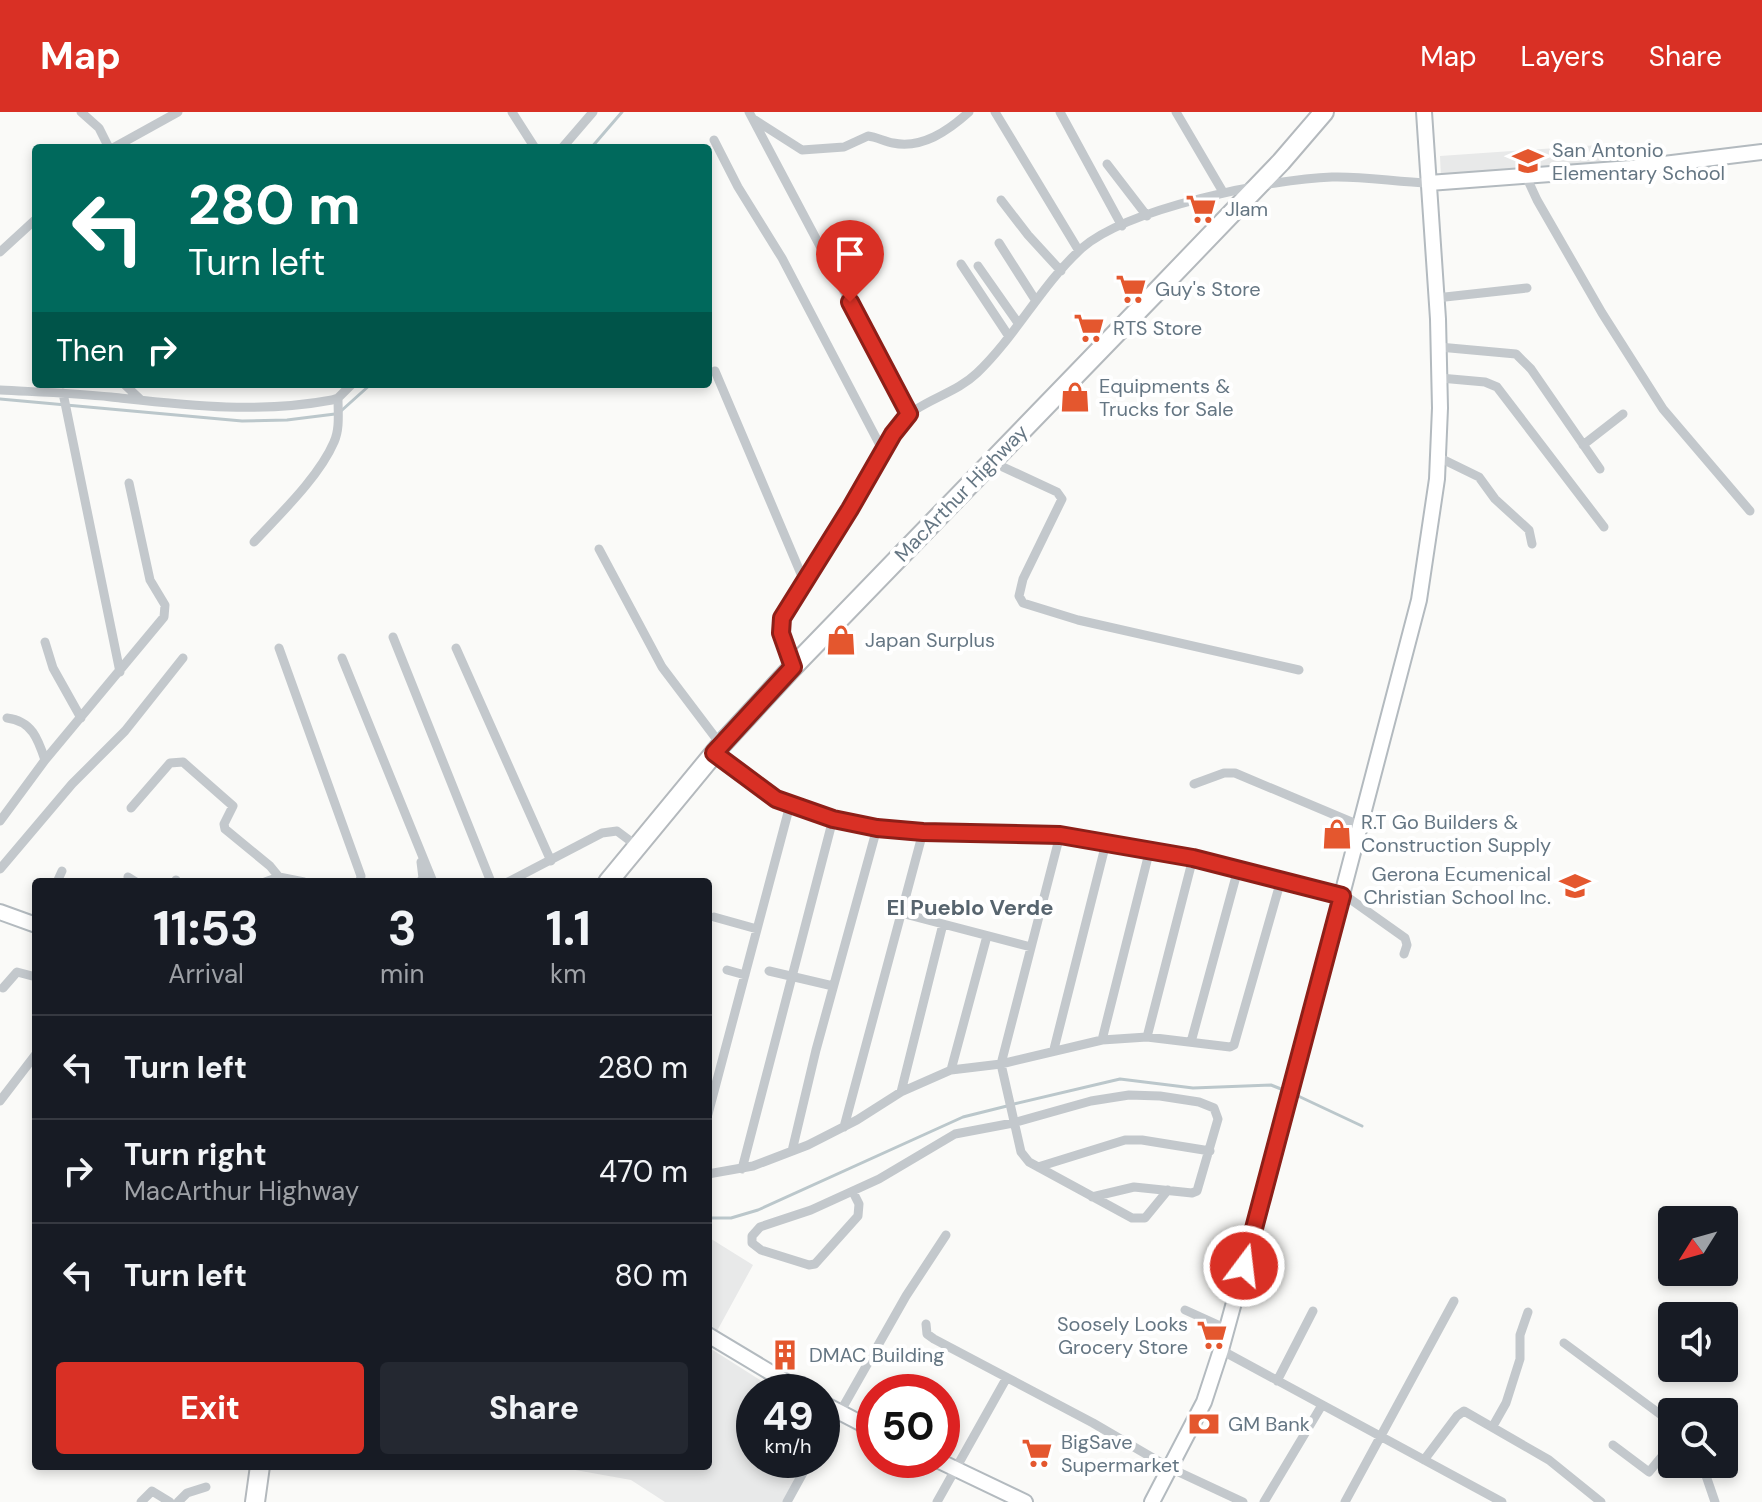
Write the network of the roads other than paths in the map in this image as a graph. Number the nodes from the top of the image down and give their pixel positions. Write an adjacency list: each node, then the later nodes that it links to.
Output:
1 (81, 112): 13 (street)
2 (178, 112): 14 (street)
3 (512, 112): 15 (street)
4 (593, 112): 16 (street)
5 (969, 112): 11 (street)
6 (995, 112): 28 (street)
7 (1060, 112): 26 (street)
8 (1176, 112): 22 (street)
9 (1324, 112): 21 (highway, MacArthur Highway)
10 (1424, 112): 20 (main road)
11 (751, 116): 47 (street)
12 (714, 140): 50 (street)
13 (109, 144)
14 (118, 144)
15 (532, 144)
16 (565, 144)
17 (1762, 152): 19 (main road)
18 (1107, 164): 24 (street)
19 (1526, 176): 20 (main road); 55 (street)
20 (1429, 183): 21 (street); 34 (main road)
21 (1254, 188): 22 (street); 52 (highway, MacArthur Highway)
22 (1223, 192): 24 (street)
23 (1001, 200): 32 (street)
24 (1147, 216): 26 (street)
25 (32, 223): 29 (street)
26 (1122, 226): 28 (street)
27 (999, 243): 35 (street)
28 (1079, 251): 32 (street)
29 (0, 252)
30 (961, 264): 37 (street)
31 (978, 266): 36 (street)
32 (1061, 271): 35 (street)
33 (1527, 288): 34 (street)
34 (1436, 298): 38 (main road)
35 (1036, 301): 36 (street)
36 (1018, 323): 37 (street)
37 (1008, 335): 47 (street)
38 (1439, 347): 40 (main road); 49 (street)
39 (715, 371): 60 (street)
40 (1440, 378): 51 (main road); 56 (street)
41 (128, 388): 46 (street)
42 (348, 388): 45 (street)
43 (0, 390): 44 (street)
44 (63, 393): 46 (street); 69 (street)
45 (338, 398): 46 (street); 57 (street)
46 (141, 400)
47 (909, 414): 50 (street)
48 (1623, 414): 49 (street)
49 (1583, 445): 53 (street)
50 (883, 451): 60 (street)
51 (1438, 457): 58 (street); 79 (main road)
52 (992, 462): 67 (highway, MacArthur Highway); 68 (street)
53 (1600, 469)
54 (129, 483): 69 (street)
55 (1750, 511)
56 (1604, 527)
57 (254, 542)
58 (1532, 544)
59 (599, 549): 72 (street)
60 (804, 581): 67 (street)
61 (393, 637): 98 (street)
62 (45, 642): 71 (street)
63 (279, 648): 95 (street)
64 (456, 648): 88 (street)
65 (183, 658): 89 (street)
66 (342, 658): 86 (street)
67 (793, 667): 72 (highway, MacArthur Highway)
68 (1299, 670)
69 (120, 672): 71 (street)
70 (7, 718): 73 (street)
71 (81, 718): 73 (street)
72 (717, 749): 75 (street); 84 (highway, MacArthur Highway)
73 (45, 760): 78 (street)
74 (1194, 784): 79 (street)
75 (790, 805): 77 (street); 108 (street)
76 (131, 808): 92 (street)
77 (833, 819): 80 (street); 116 (street)
78 (0, 821)
79 (1361, 826): 102 (main road)
80 (877, 828): 81 (street); 117 (street)
81 (923, 832): 82 (street); 104 (street)
82 (1060, 835): 83 (street); 110 (street)
83 (1106, 843): 85 (street); 122 (street)
84 (637, 846): 88 (street); 100 (highway, MacArthur Highway)
85 (1150, 849): 87 (street); 120 (street)
86 (419, 850): 96 (street); 97 (street)
87 (1193, 858): 90 (street); 119 (street)
88 (551, 861): 99 (street)
89 (0, 869)
90 (1238, 869): 101 (street); 121 (street)
91 (62, 871): 93 (street)
92 (279, 877): 94 (street)
93 (59, 878)
94 (284, 878)
95 (361, 878)
96 (423, 878)
97 (431, 878)
98 (489, 878)
99 (516, 878)
100 (611, 878)
101 (1281, 880): 102 (street); 121 (street)
102 (1342, 895): 111 (street); 145 (main road)
103 (0, 912): 106 (main road)
104 (901, 913): 107 (street); 130 (street)
105 (714, 917): 108 (street)
106 (32, 924)
107 (943, 924): 109 (street); 126 (street)
108 (757, 929): 114 (street)
109 (987, 936): 110 (street); 125 (street)
110 (1031, 947): 124 (street)
111 (1404, 954)
112 (727, 970): 114 (street)
113 (769, 971): 116 (street)
114 (745, 975): 127 (street)
115 (32, 976): 118 (street)
116 (791, 977): 117 (street); 134 (street)
117 (833, 986): 131 (street)
118 (3, 988)
119 (1147, 1037): 120 (street); 121 (street)
120 (1102, 1040): 122 (street)
121 (1191, 1042)
122 (1054, 1049): 124 (street)
123 (32, 1059): 128 (street)
124 (1001, 1064): 125 (street); 129 (street)
125 (951, 1070): 126 (street)
126 (901, 1092): 130 (street)
127 (712, 1099)
128 (0, 1101)
129 (1012, 1119): 132 (street); 133 (street); 137 (street)
130 (844, 1127): 131 (street)
131 (792, 1151): 134 (street)
132 (1210, 1151): 133 (street); 136 (street)
133 (1038, 1167): 138 (street)
134 (742, 1169): 135 (street)
135 (712, 1173)
136 (1168, 1190): 138 (street); 138 (street)
137 (853, 1192): 137 (street)
138 (1092, 1197)
139 (946, 1235): 153 (street)
140 (1454, 1301): 156 (street)
141 (1185, 1310): 145 (street)
142 (1313, 1311): 151 (street)
143 (1528, 1312): 155 (street)
144 (926, 1324): 150 (street)
145 (1227, 1329): 148 (main road)
146 (712, 1337): 149 (main road)
147 (1564, 1343): 154 (street)
148 (1221, 1350): 151 (street); 161 (main road)
149 (773, 1374)
150 (1006, 1379): 158 (street); 161 (street)
151 (1277, 1381): 152 (street)
152 (1322, 1405): 156 (street); 177 (street)
153 (840, 1412)
154 (1658, 1413)
155 (1493, 1426): 159 (street); 180 (street)
156 (1381, 1437): 159 (street); 178 (street)
157 (1613, 1445): 160 (street)
158 (960, 1460)
159 (1424, 1460): 179 (street)
160 (1658, 1461)
161 (1170, 1468): 175 (main road); 176 (street)
162 (259, 1470): 171 (highway)
163 (960, 1471): 174 (main road)
164 (800, 1478): 172 (street)
165 (950, 1478): 173 (street)
166 (1707, 1478): 181 (street)
167 (206, 1487): 170 (street)
168 (141, 1502): 169 (street)
169 (170, 1502)
170 (178, 1502)
171 (255, 1502)
172 (787, 1502)
173 (937, 1502)
174 (1025, 1502)
175 (1152, 1502)
176 (1243, 1502)
177 (1264, 1502)
178 (1345, 1502)
179 (1502, 1502)
180 (1601, 1502)
181 (1715, 1502)

